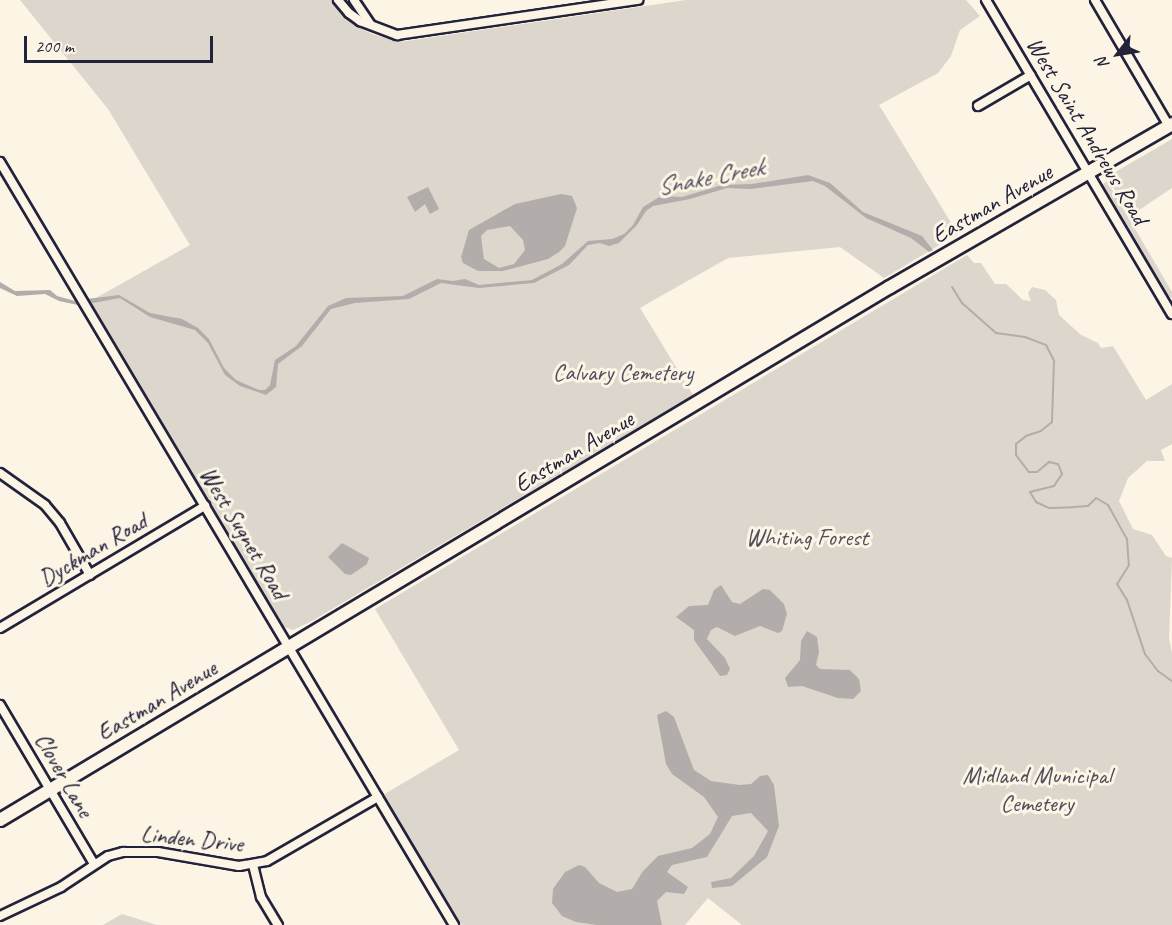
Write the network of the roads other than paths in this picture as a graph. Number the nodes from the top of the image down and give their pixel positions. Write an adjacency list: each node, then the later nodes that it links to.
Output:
1 (338, 0): 6 (street)
2 (354, 0): 6 (street)
3 (638, 0): 6 (street)
4 (1095, 0): 9 (street)
5 (987, 1): 7 (street, West Saint Andrews Road)
6 (370, 24)
7 (1031, 75): 8 (street); 11 (street, West Saint Andrews Road)
8 (978, 106)
9 (1171, 125): 11 (main road, Eastman Avenue)
10 (0, 162): 14 (street, West Sugnet Road)
11 (1089, 173): 12 (street, West Saint Andrews Road); 17 (main road, Eastman Avenue)
12 (1172, 314)
13 (0, 473): 15 (street)
14 (206, 506): 15 (street, Dyckman Road); 17 (street, West Sugnet Road)
15 (90, 575): 16 (street, Dyckman Road)
16 (0, 628)
17 (288, 646): 19 (main road, Eastman Avenue); 20 (street, West Sugnet Road)
18 (0, 705): 19 (street, Clover Lane)
19 (50, 790): 21 (main road, Eastman Avenue); 22 (street, Clover Lane)
20 (378, 797): 23 (street, Linden Drive); 26 (street, West Sugnet Road)
21 (0, 820)
22 (94, 864): 23 (street, Linden Drive); 24 (street, Linden Drive)
23 (253, 865): 25 (street)
24 (0, 916)
25 (278, 925)
26 (454, 925)

